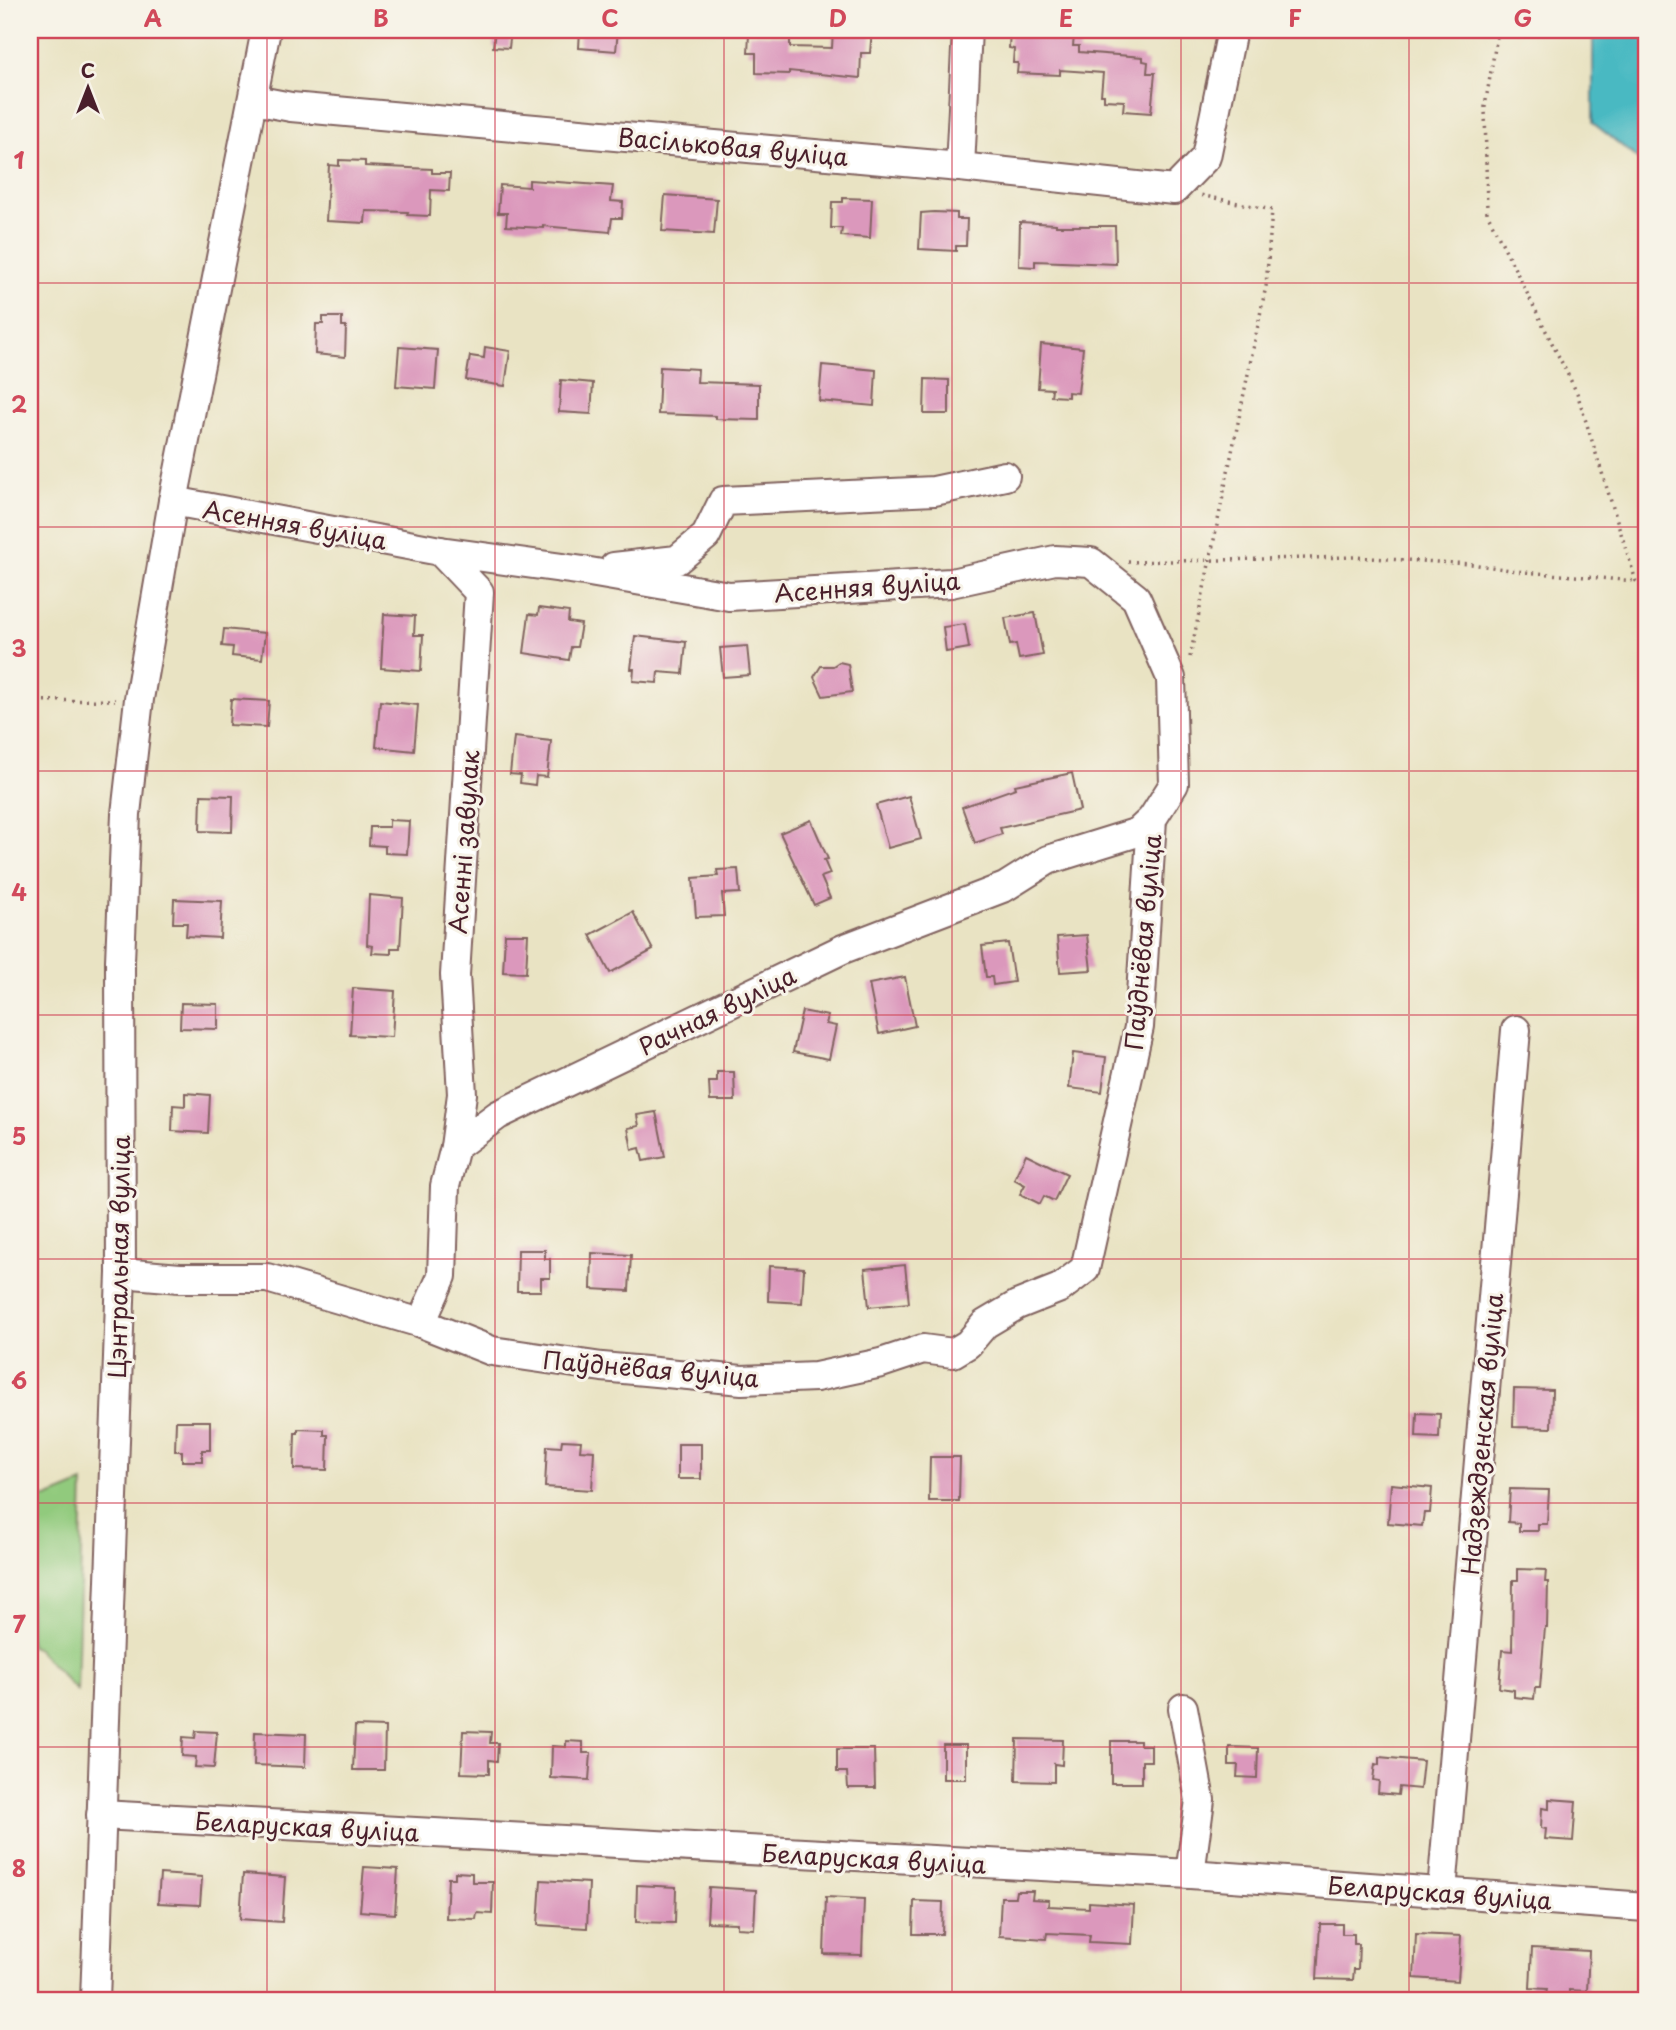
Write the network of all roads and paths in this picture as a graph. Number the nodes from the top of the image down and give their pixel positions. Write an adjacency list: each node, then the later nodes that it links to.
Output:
1 (266, 30): 5 (street, Цэнтральная вуліца)
2 (967, 30): 6 (street)
3 (1232, 30): 7 (street)
4 (1496, 30): 14 (path)
5 (254, 100): 6 (street, Васільковая вуліца); 9 (street, Цэнтральная вуліца)
6 (960, 167): 7 (street, Васільковая вуліца)
7 (1174, 190): 11 (path)
8 (1005, 476): 13 (street, Асенняя вуліца)
9 (173, 501): 10 (street, Асенняя вуліца); 17 (street, Цэнтральная вуліца)
10 (440, 551): 13 (street, Асенняя вуліца); 21 (street, Асенні завулак)
11 (1209, 560): 12 (path); 14 (path); 16 (path)
12 (1091, 562): 13 (street, Асенняя вуліца); 16 (street)
13 (584, 570)
14 (1636, 581): 15 (path)
15 (1646, 591)
16 (1180, 671): 19 (street)
17 (139, 699): 18 (path); 22 (street, Цэнтральная вуліца)
18 (30, 701)
19 (1152, 819): 21 (street, Рачная вуліца); 23 (street, Паўднёвая вуліца)
20 (1516, 1030): 27 (street, Надзеждзенская вуліца)
21 (455, 1147): 23 (street)
22 (121, 1273): 23 (street, Паўднёвая вуліца); 25 (street, Цэнтральная вуліца)
23 (421, 1323)
24 (1183, 1707): 26 (street)
25 (101, 1815): 26 (street, Беларуская вуліца); 29 (street, Цэнтральная вуліца)
26 (1191, 1865): 27 (street, Беларуская вуліца)
27 (1442, 1891): 28 (street, Беларуская вуліца)
28 (1646, 1906)
29 (95, 2000)

